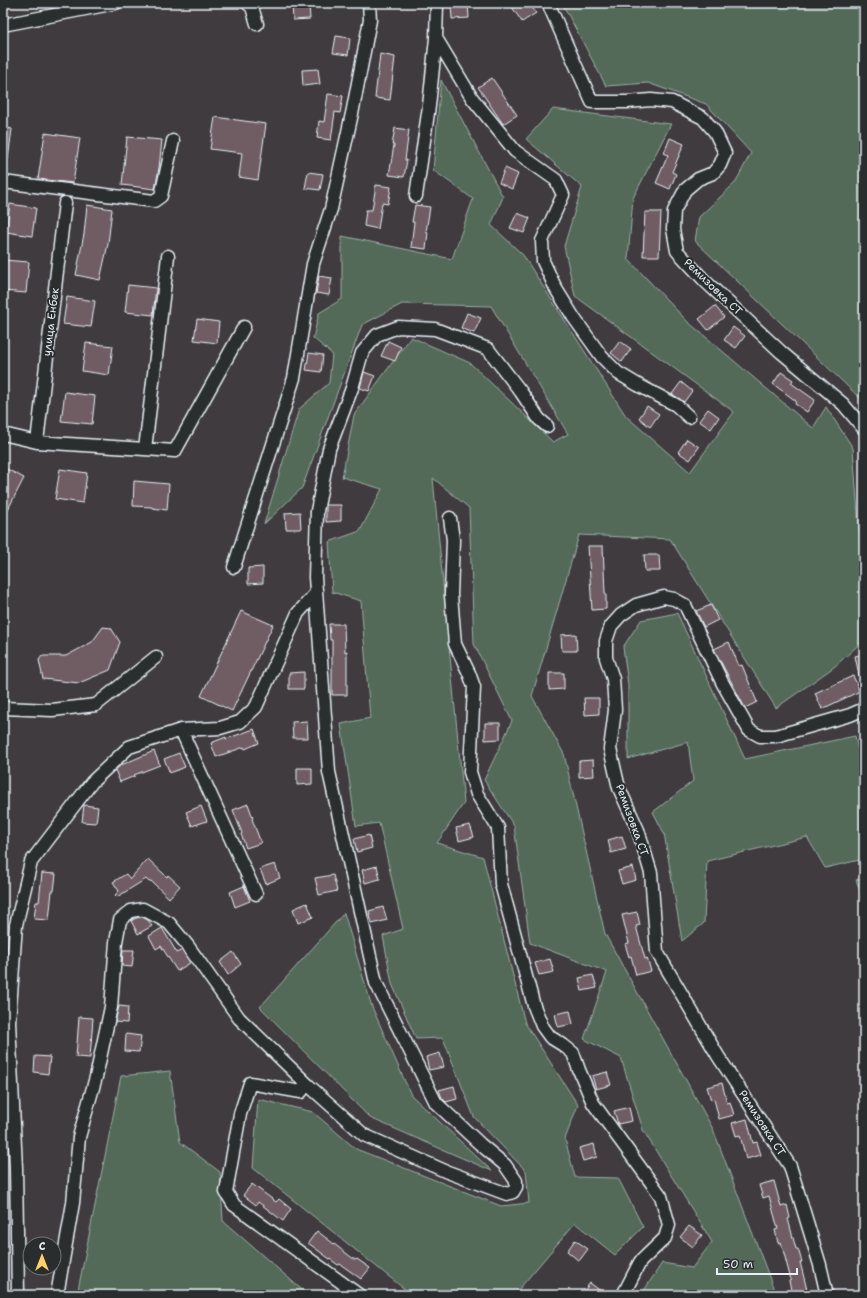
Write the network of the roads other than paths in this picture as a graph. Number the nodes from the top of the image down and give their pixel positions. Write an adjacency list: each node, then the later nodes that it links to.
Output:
1 (116, 3): 7 (street)
2 (247, 3): 6 (street)
3 (369, 3): 22 (street)
4 (437, 3): 8 (street)
5 (548, 3): 17 (street, Ремизовка СТ)
6 (257, 24)
7 (3, 25)
8 (436, 38): 11 (street); 15 (street)
9 (173, 141): 10 (street)
10 (3, 182)
11 (416, 196)
12 (65, 203): 19 (street, улица Енбек)
13 (168, 256): 20 (street)
14 (244, 327): 20 (street)
15 (689, 417)
16 (547, 426): 23 (street)
17 (864, 429)
18 (3, 434): 19 (street)
19 (37, 442): 20 (street)
20 (145, 449)
21 (450, 518): 33 (street)
22 (234, 567)
23 (316, 593): 27 (street); 29 (street)
24 (156, 657): 25 (street)
25 (3, 708)
26 (864, 709): 34 (street, Ремизовка СТ)
27 (181, 730): 28 (street); 30 (street)
28 (256, 894)
29 (307, 1084): 31 (street); 32 (street)
30 (18, 1295)
31 (57, 1295)
32 (359, 1295)
33 (623, 1295)
34 (827, 1295)

